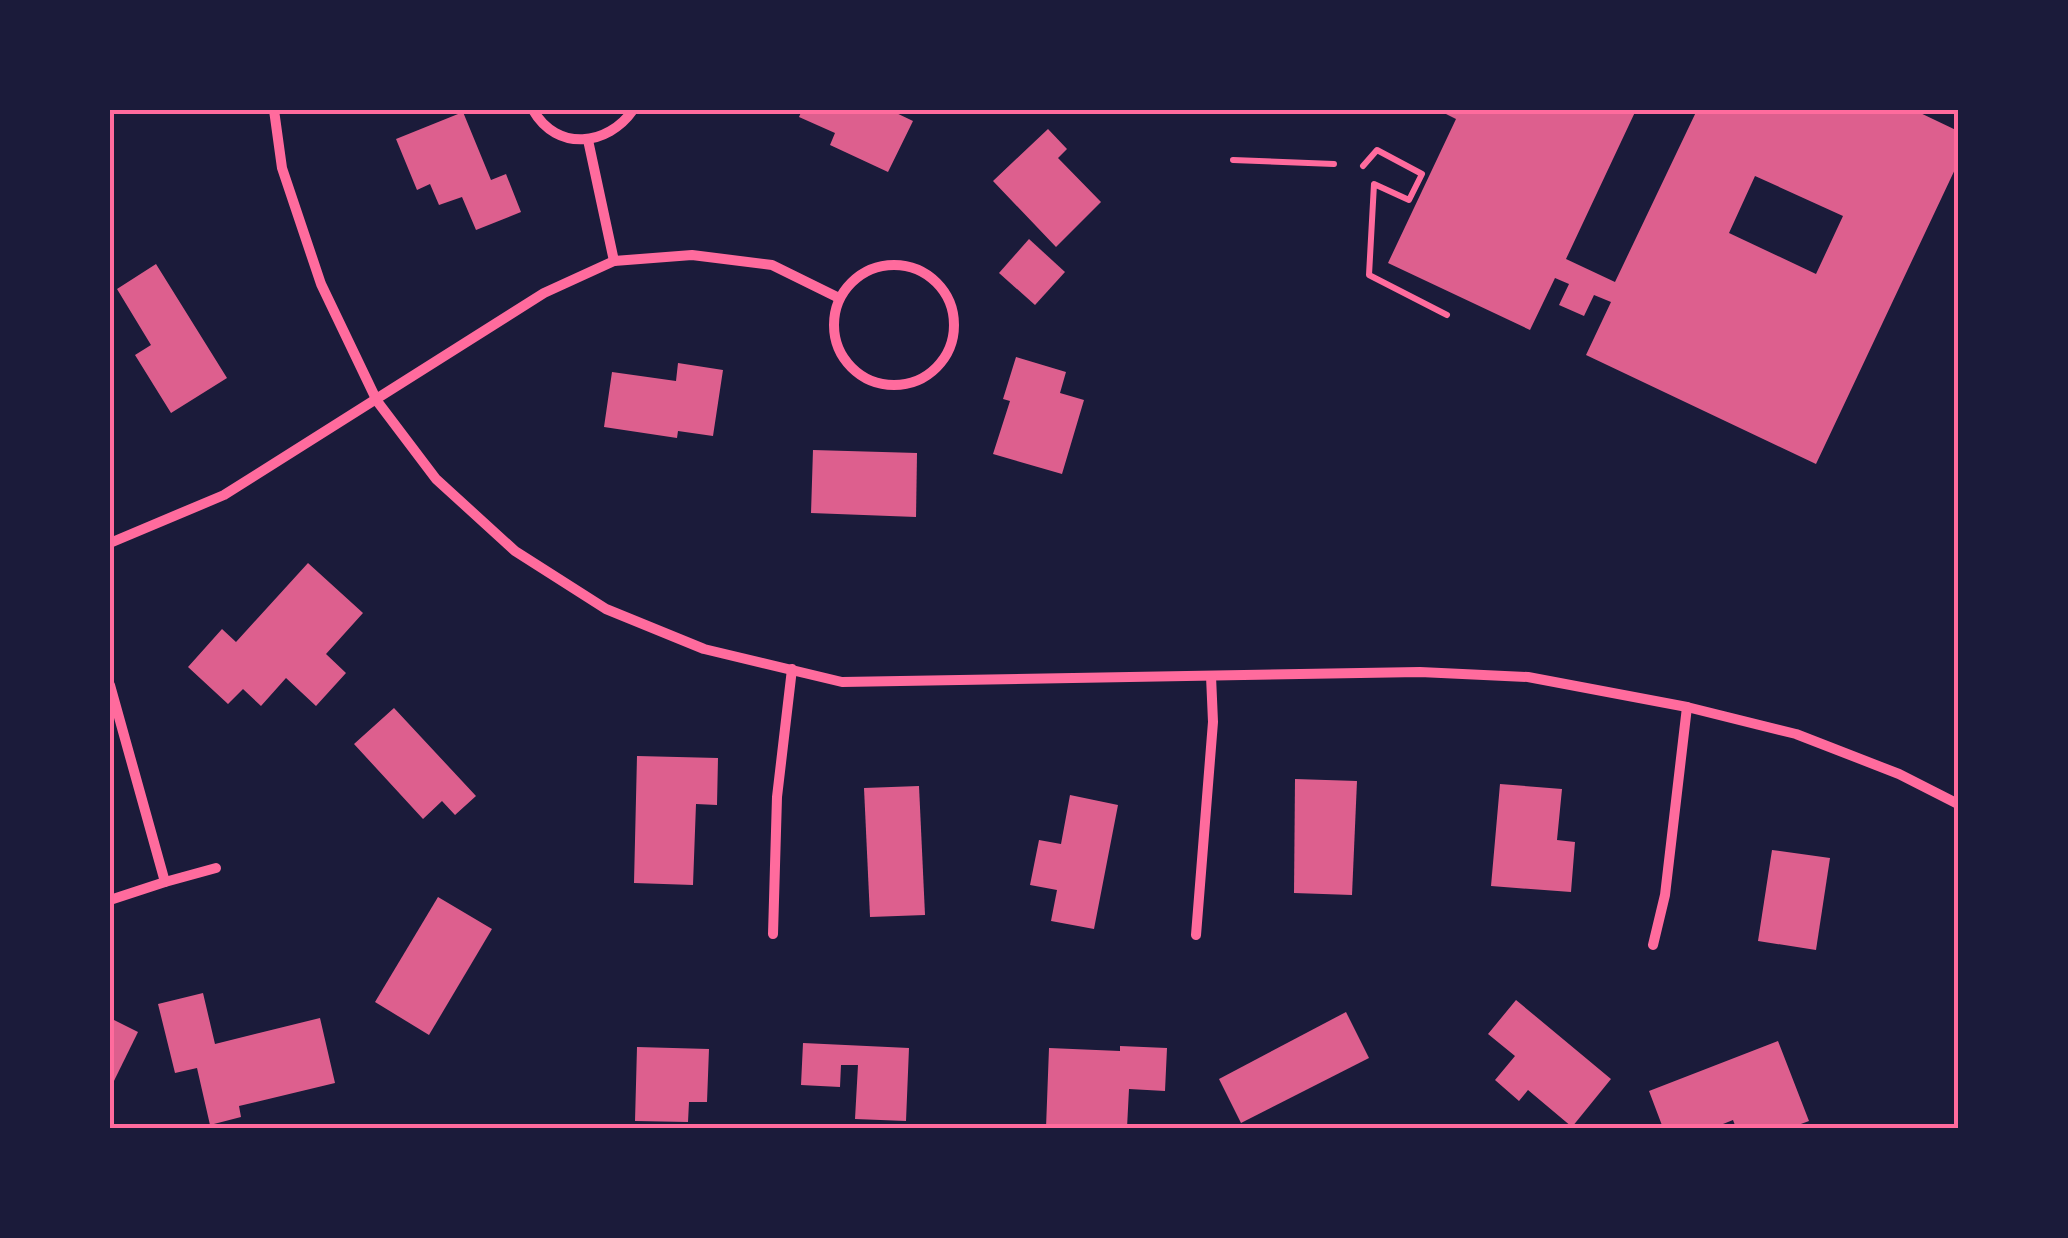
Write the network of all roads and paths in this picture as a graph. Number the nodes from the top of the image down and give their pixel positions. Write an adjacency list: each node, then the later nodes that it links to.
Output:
1 (274, 110): 11 (street)
2 (534, 110): 4 (street)
3 (633, 110): 4 (street)
4 (588, 140): 8 (street)
5 (1233, 160): 6 (path)
6 (1334, 164)
7 (1363, 166): 10 (path)
8 (614, 261): 9 (street); 11 (street)
9 (840, 298): 9 (street)
10 (1447, 315)
11 (377, 401): 12 (street); 13 (street)
12 (110, 543)
13 (792, 670): 14 (street); 21 (street)
14 (1210, 676): 16 (street); 22 (street)
15 (110, 685): 19 (street)
16 (1687, 707): 17 (street); 23 (street)
17 (1958, 804)
18 (216, 868): 19 (street)
19 (166, 882): 20 (street)
20 (110, 900)
21 (773, 934)
22 (1196, 935)
23 (1652, 944)

